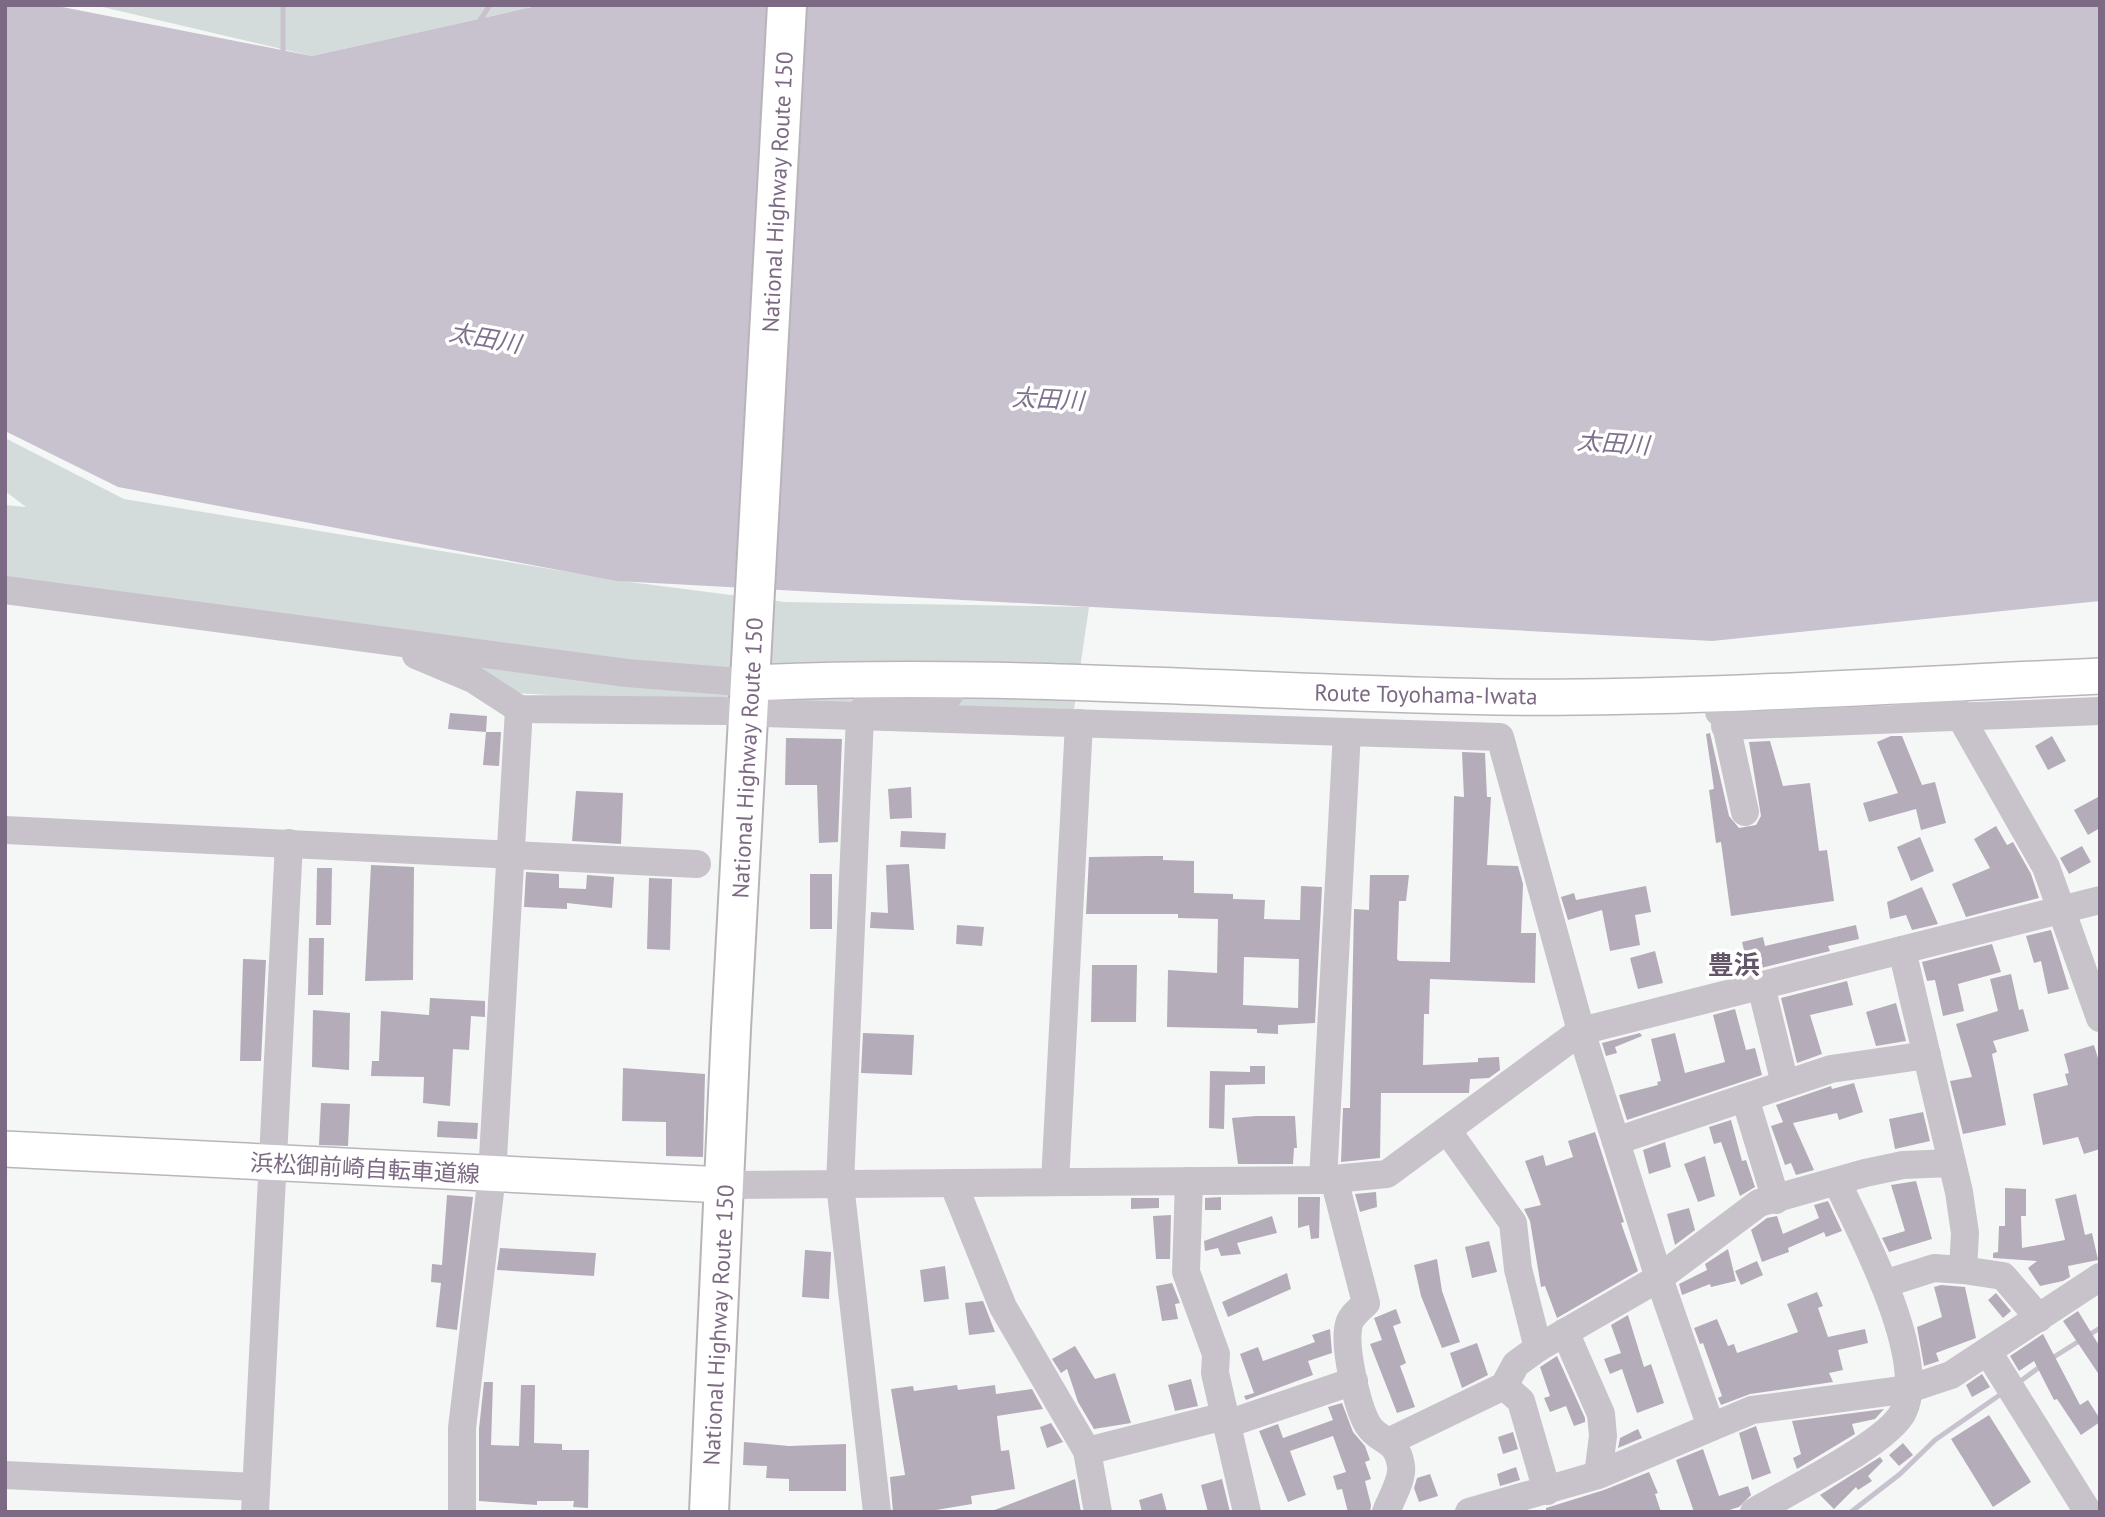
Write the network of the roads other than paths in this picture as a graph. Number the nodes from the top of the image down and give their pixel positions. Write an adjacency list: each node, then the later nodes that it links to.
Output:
1 (787, 5): 8 (highway, National Highway Route 150)
2 (5, 590): 3 (street)
3 (381, 641): 8 (street); 10 (street)
4 (2100, 676): 5 (main road, Route Toyohama-Iwata)
5 (2037, 678): 7 (main road, Route Toyohama-Iwata); 12 (street)
6 (988, 682): 8 (main road, Route Toyohama-Iwata); 9 (main road, Route Toyohama-Iwata); 14 (street)
7 (1824, 688): 9 (main road, Route Toyohama-Iwata); 13 (street)
8 (756, 689): 14 (street); 44 (highway, National Highway Route 150)
9 (1648, 696): 16 (street)
10 (519, 709): 11 (street); 21 (street)
11 (724, 711)
12 (2089, 712): 13 (street)
13 (1960, 715): 16 (street); 24 (street)
14 (860, 716): 15 (street); 43 (street)
15 (1079, 723): 17 (street); 40 (street)
16 (1725, 726): 18 (street)
17 (1347, 732): 28 (street); 38 (street)
18 (1745, 812)
19 (5, 830): 20 (street)
20 (289, 843): 21 (street); 35 (street)
21 (511, 853): 22 (street); 37 (street)
22 (697, 864)
23 (2100, 900): 24 (street)
24 (2062, 909): 25 (street); 27 (street)
25 (1902, 950): 26 (street); 29 (street)
26 (1761, 986): 28 (street); 30 (street)
27 (2100, 1018)
28 (1581, 1031): 32 (street); 33 (street)
29 (1927, 1055): 30 (street); 36 (street)
30 (1785, 1084): 31 (street)
31 (1745, 1098): 33 (street); 45 (street)
32 (1447, 1130): 38 (street); 52 (street)
33 (1615, 1140): 48 (street)
34 (5, 1149): 35 (main road, 浜松御前崎自転車道線)
35 (272, 1163): 37 (main road, 浜松御前崎自転車道線); 64 (street)
36 (1952, 1163): 41 (street); 46 (street)
37 (492, 1175): 44 (main road, 浜松御前崎自転車道線); 66 (street)
38 (1328, 1179): 39 (street); 54 (street)
39 (1189, 1181): 40 (street); 57 (street)
40 (1055, 1182): 42 (street)
41 (1837, 1182): 45 (street); 49 (street)
42 (953, 1183): 43 (street); 60 (street)
43 (840, 1184): 44 (street); 68 (street)
44 (724, 1185): 67 (highway, National Highway Route 150)
45 (1776, 1200): 48 (street)
46 (1963, 1270): 49 (street); 50 (street)
47 (2100, 1277): 50 (street)
48 (1659, 1278): 51 (street); 58 (street)
49 (1884, 1284): 56 (street)
50 (2039, 1318): 53 (street)
51 (1565, 1332): 52 (street); 62 (street)
52 (1538, 1348): 55 (street)
53 (1988, 1352): 56 (street); 73 (street)
54 (1354, 1381): 57 (street); 59 (street)
55 (1504, 1386): 59 (street); 63 (street)
56 (1909, 1389): 58 (street); 72 (street)
57 (1226, 1420): 60 (street); 70 (street)
58 (1711, 1427): 62 (street)
59 (1390, 1441): 71 (street)
60 (1087, 1451): 69 (street)
61 (5, 1475): 64 (street)
62 (1598, 1475): 63 (street)
63 (1547, 1492): 65 (street)
64 (256, 1499)
65 (1483, 1510)
66 (462, 1512)
67 (709, 1512)
68 (877, 1512)
69 (1098, 1512)
70 (1247, 1512)
71 (1386, 1512)
72 (1754, 1512)
73 (2088, 1512)

